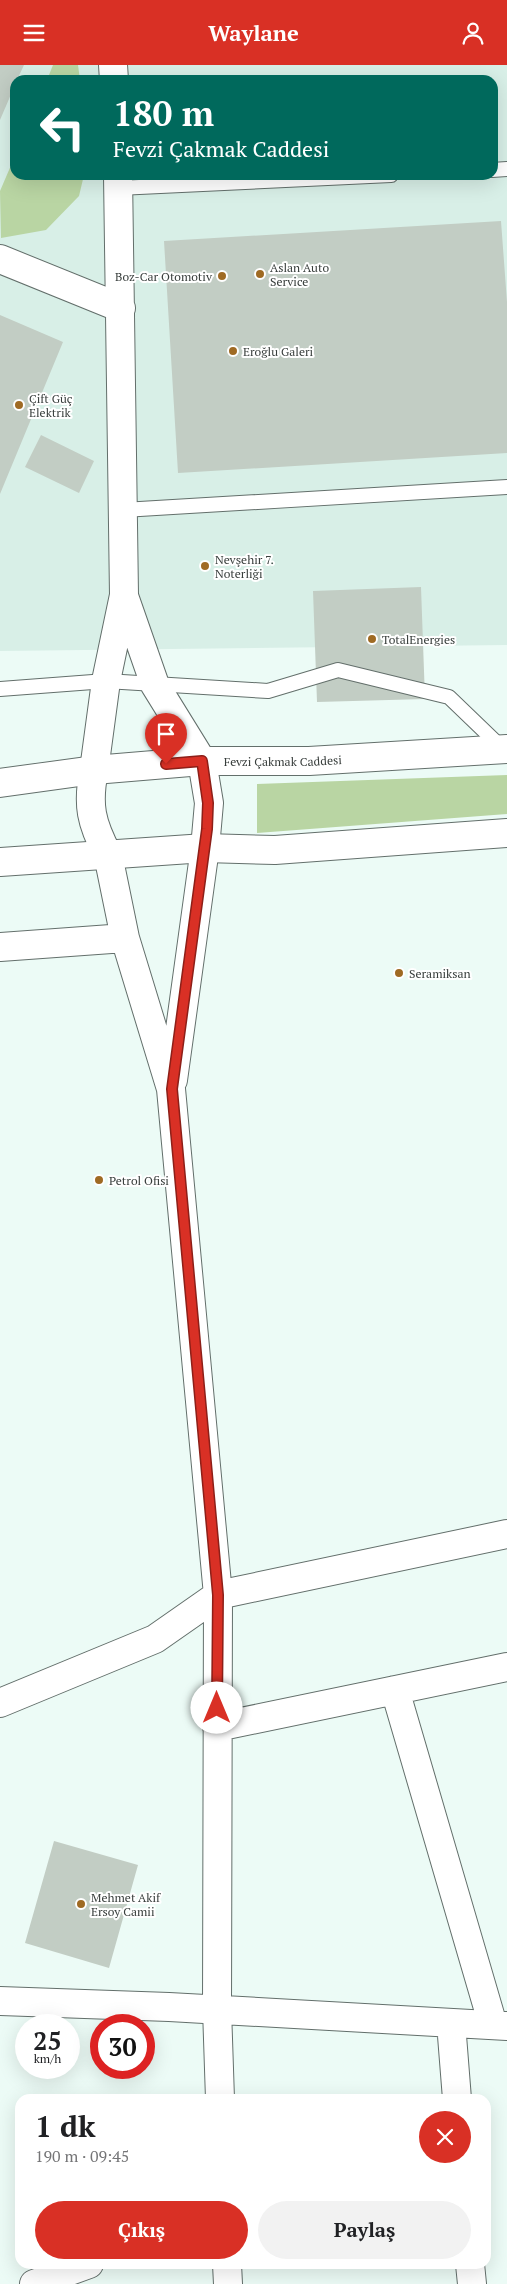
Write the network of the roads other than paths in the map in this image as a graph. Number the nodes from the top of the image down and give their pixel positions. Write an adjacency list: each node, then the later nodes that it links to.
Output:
1 (196, 180): 2 (lane)
2 (118, 182): 4 (street)
3 (0, 259): 4 (street)
4 (121, 308): 6 (street)
5 (507, 487): 6 (lane)
6 (122, 511): 7 (street)
7 (124, 595): 8 (street); 9 (street)
8 (106, 681): 9 (lane); 10 (lane); 13 (street)
9 (155, 685): 11 (lane); 12 (street)
10 (0, 689)
11 (506, 749): 12 (street, Fevzi Çakmak Caddesi)
12 (202, 761): 13 (street, Fevzi Çakmak Caddesi); 16 (street)
13 (94, 770): 14 (street, Fevzi Çakmak Caddesi); 17 (street)
14 (0, 783)
15 (507, 833): 16 (street)
16 (205, 848): 17 (street); 21 (street)
17 (108, 855): 18 (street); 19 (street)
18 (0, 862)
19 (125, 938): 20 (street); 21 (street)
20 (0, 947)
21 (172, 1089): 23 (street)
22 (507, 1534): 23 (street)
23 (218, 1595): 26 (street); 27 (street)
24 (507, 1667): 25 (street)
25 (395, 1690): 27 (street); 31 (street)
26 (0, 1703)
27 (217, 1727): 29 (street)
28 (0, 2001): 29 (street)
29 (216, 2009): 30 (street); 32 (street)
30 (452, 2023): 31 (street); 33 (street)
31 (500, 2026)
32 (220, 2094)
33 (457, 2094)
34 (75, 2269): 37 (street)
35 (227, 2269): 38 (street)
36 (470, 2269): 39 (street)
37 (34, 2284)
38 (228, 2284)
39 (472, 2284)

